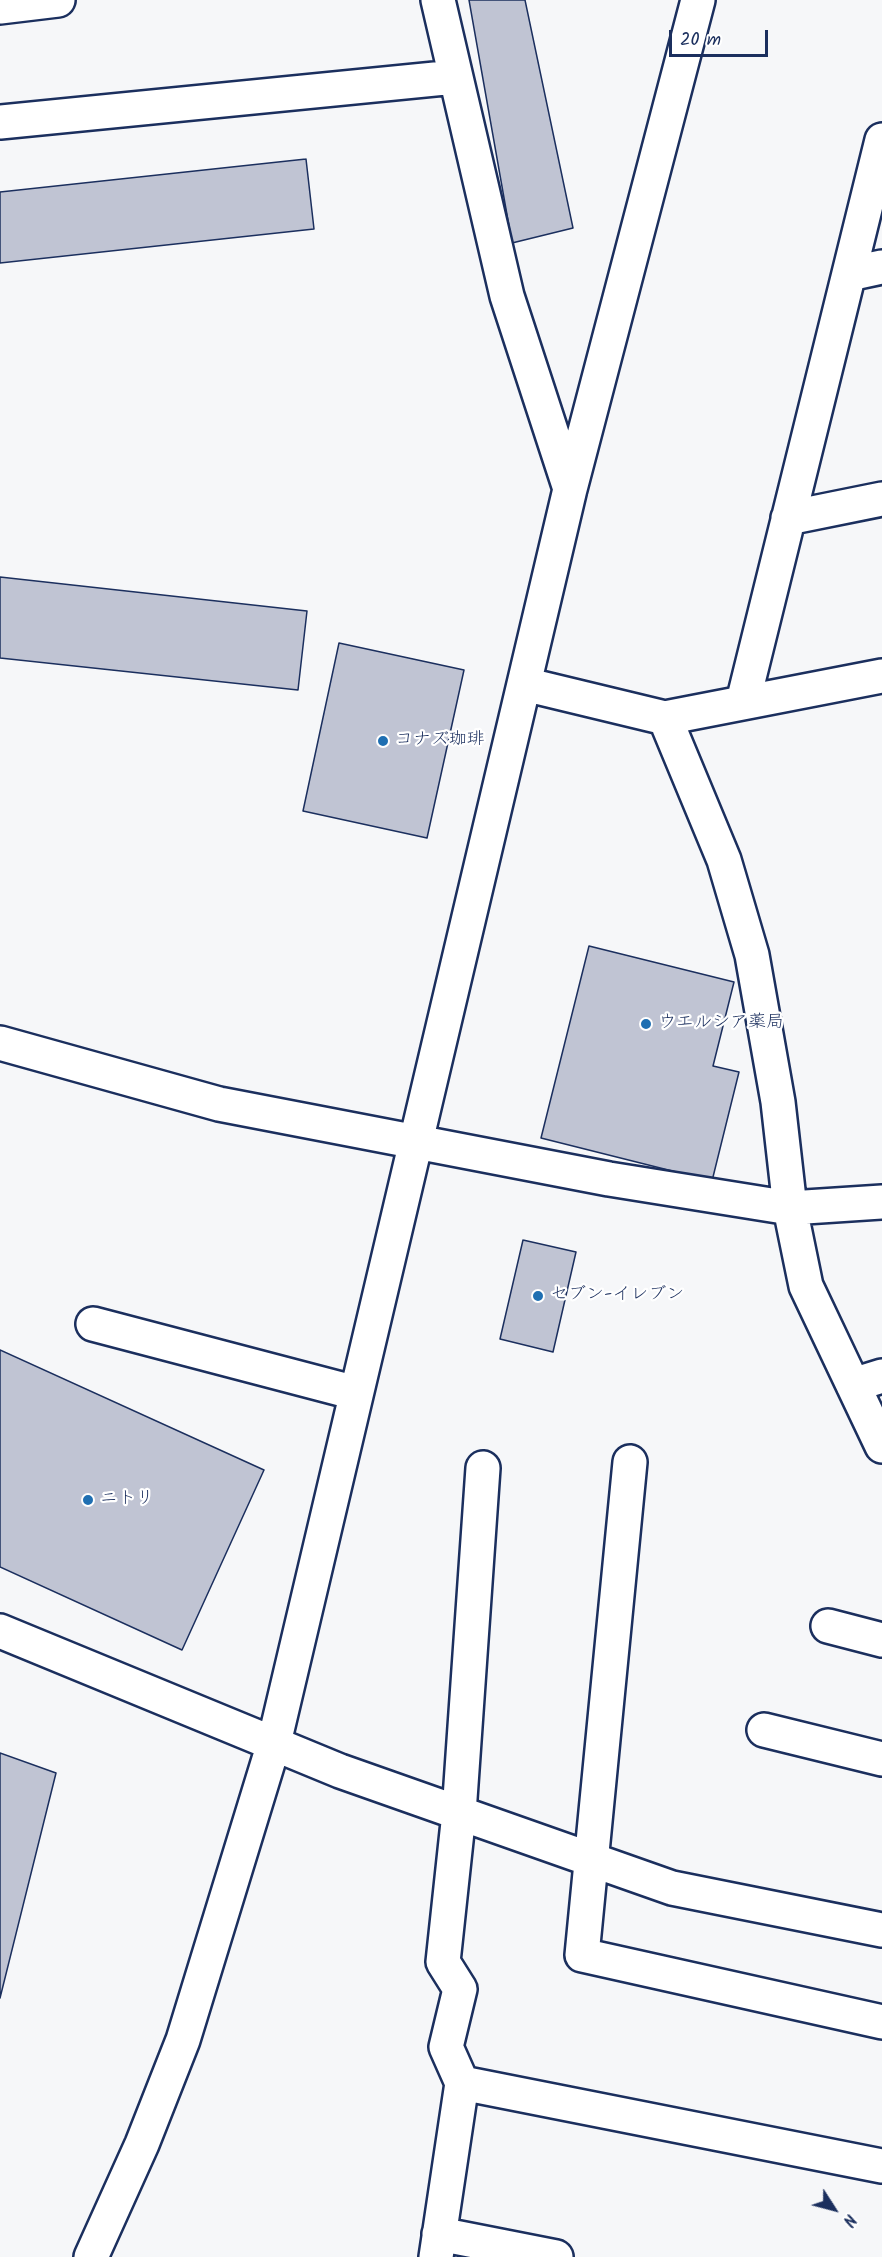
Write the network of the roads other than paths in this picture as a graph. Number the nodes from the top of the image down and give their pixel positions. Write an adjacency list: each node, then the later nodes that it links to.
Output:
1 (58, 0): 4 (street)
2 (438, 0): 5 (street)
3 (698, 0): 10 (street)
4 (0, 7)
5 (455, 77): 6 (street); 10 (street)
6 (0, 122)
7 (882, 140): 9 (street)
8 (882, 267): 9 (street)
9 (849, 274): 12 (street)
10 (570, 489): 14 (street)
11 (882, 499): 12 (street)
12 (788, 518): 15 (street)
13 (882, 676): 15 (street)
14 (524, 684): 16 (street); 18 (street)
15 (742, 702): 16 (street)
16 (665, 718): 20 (street)
17 (0, 1043): 18 (street)
18 (414, 1143): 20 (street); 23 (street)
19 (882, 1202): 20 (street)
20 (790, 1208): 22 (street)
21 (93, 1324): 23 (street)
22 (867, 1381): 24 (street)
23 (356, 1393): 31 (street)
24 (882, 1446)
25 (630, 1462): 34 (street)
26 (483, 1468): 33 (street)
27 (828, 1626): 29 (street)
28 (0, 1631): 31 (street)
29 (882, 1640)
30 (764, 1730): 32 (street)
31 (274, 1743): 33 (street); 40 (street)
32 (882, 1760)
33 (459, 1813): 34 (street); 37 (street)
34 (591, 1859): 35 (street); 36 (street)
35 (882, 1930)
36 (882, 2022)
37 (462, 2083): 38 (street); 39 (street)
38 (882, 2166)
39 (438, 2245): 41 (street)
40 (91, 2257)
41 (556, 2257)

